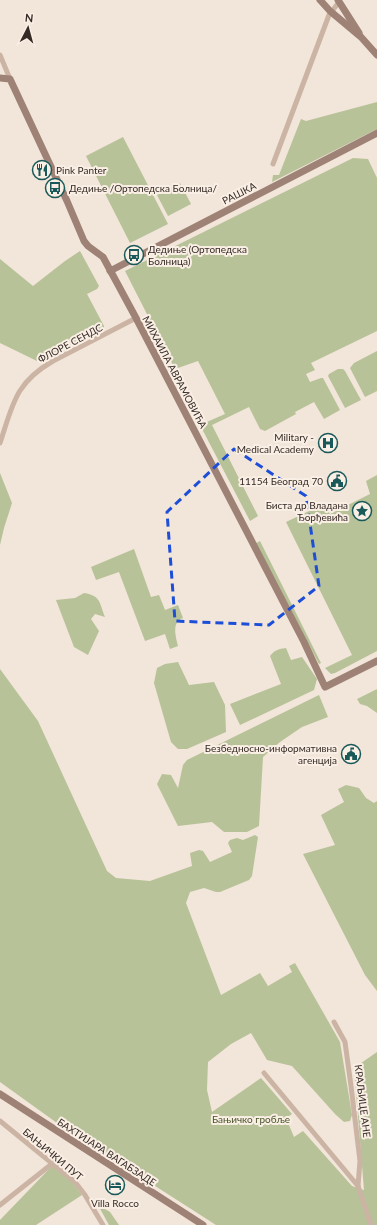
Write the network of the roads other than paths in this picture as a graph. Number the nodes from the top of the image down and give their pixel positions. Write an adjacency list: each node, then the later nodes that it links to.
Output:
1 (320, 0): 3 (street)
2 (338, 1): 3 (street); 4 (street)
3 (330, 12): 4 (street); 10 (street)
4 (361, 37): 6 (street)
5 (0, 55): 8 (street)
6 (377, 55)
7 (0, 78): 8 (street)
8 (10, 80): 11 (street, МИХАИЛА АВРАМОВИЋА)
9 (377, 133): 11 (street, РАШКА)
10 (273, 164)
11 (110, 271): 12 (street, МИХАИЛА АВРАМОВИЋА)
12 (136, 318): 13 (street, ФЛОРЕ СЕНДС); 15 (street, МИХАИЛА АВРАМОВИЋА)
13 (1, 434): 14 (street)
14 (0, 443)
15 (377, 661)
16 (334, 1022): 21 (street, КРАЉИЦЕ АНЕ)
17 (264, 1073): 21 (street)
18 (0, 1094): 24 (street, БАХТИЈАРА ВАГАБЗАДЕ)
19 (0, 1121): 20 (street, БАЊИЧКИ ПУТ)
20 (53, 1163): 22 (street); 23 (street, БАЊИЧКИ ПУТ)
21 (358, 1186): 25 (street)
22 (0, 1205)
23 (103, 1225)
24 (203, 1225)
25 (371, 1225)

